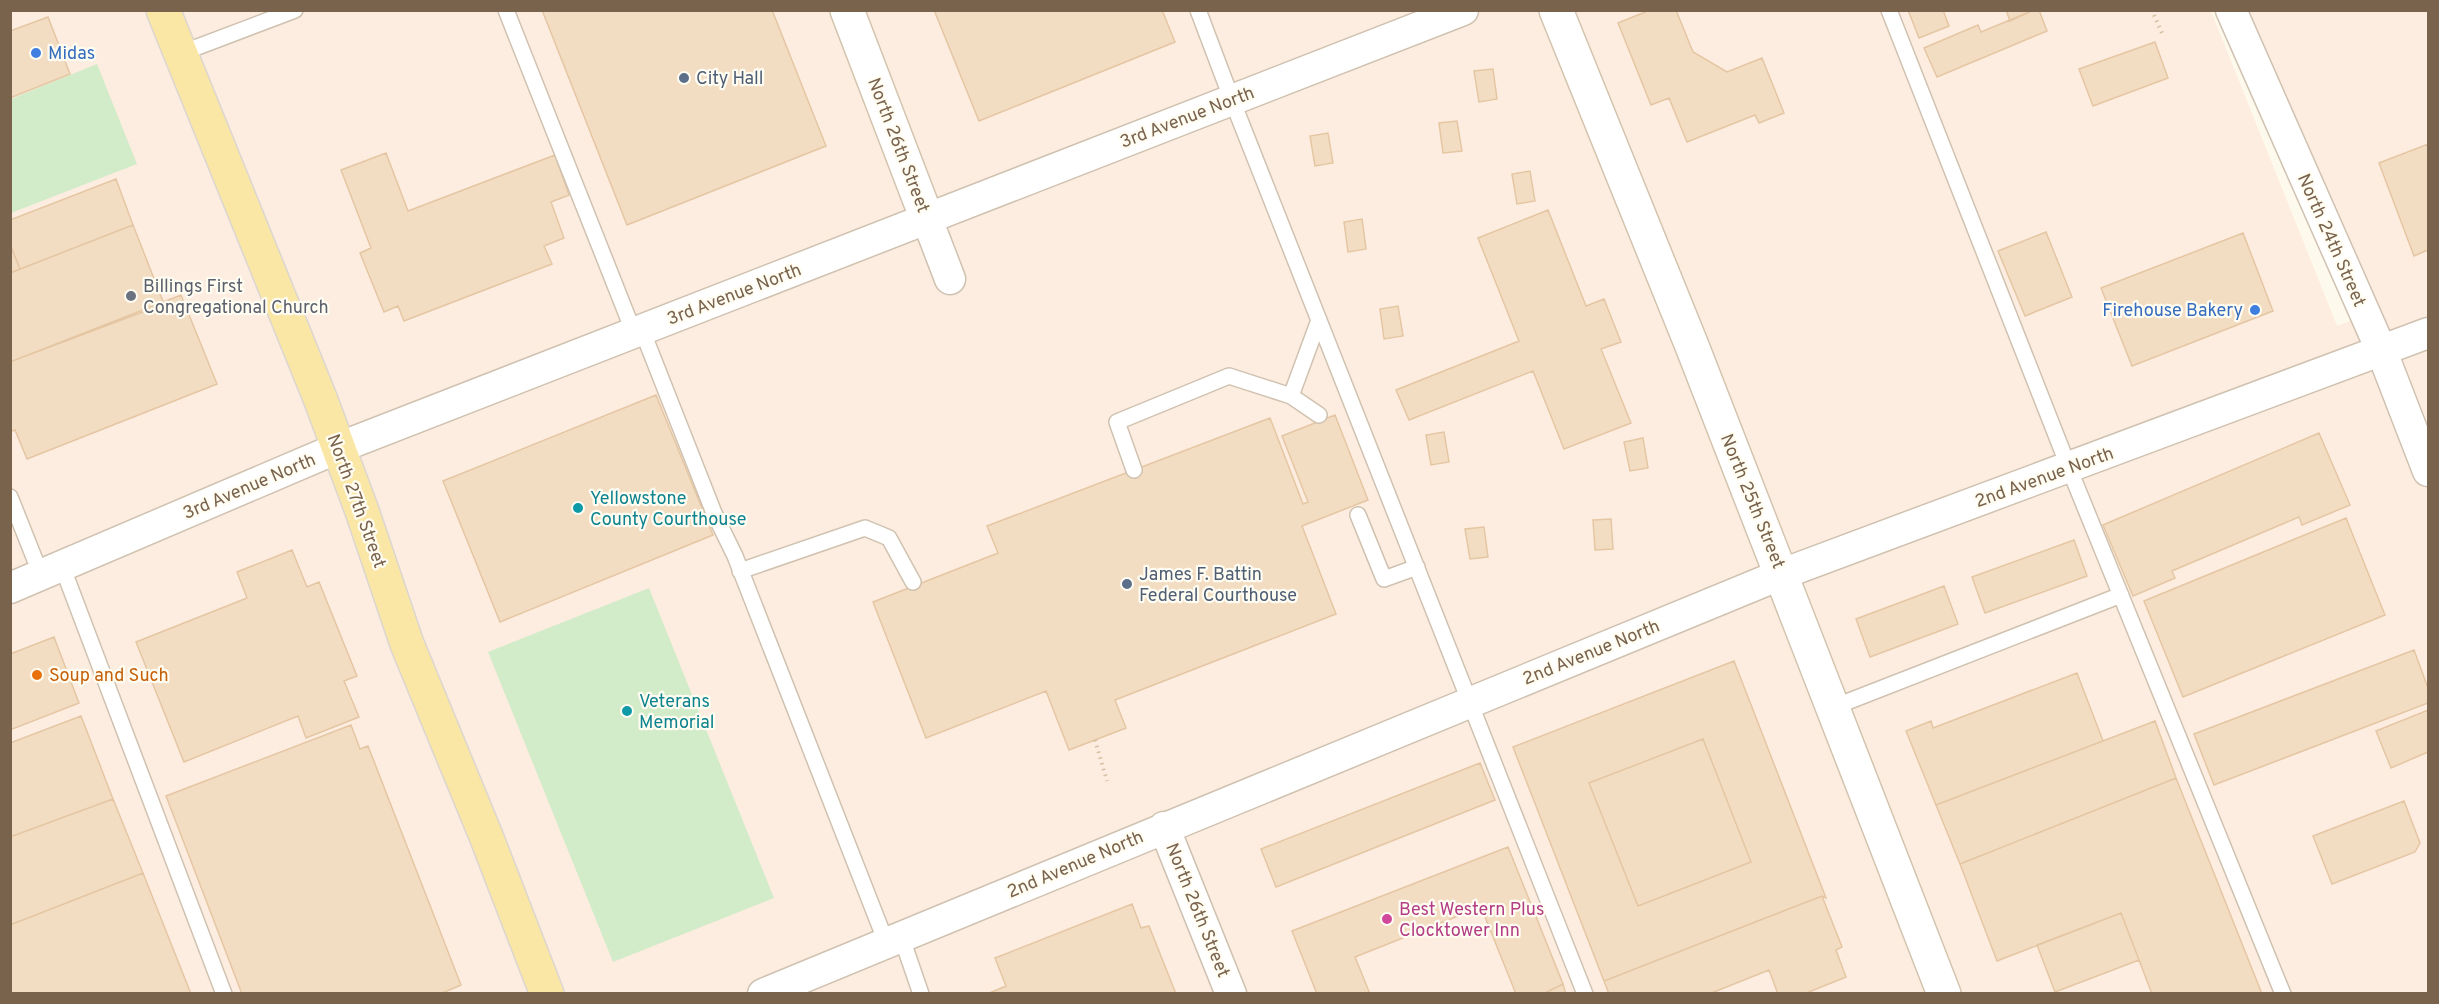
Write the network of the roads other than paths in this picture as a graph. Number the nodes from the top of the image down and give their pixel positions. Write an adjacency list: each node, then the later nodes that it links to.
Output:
1 (164, 10): 10 (main road, North 27th Street)
2 (295, 10): 10 (lane)
3 (506, 10): 15 (lane)
4 (847, 10): 12 (street, North 26th Street)
5 (1198, 10): 11 (lane)
6 (1462, 10): 11 (street, 3rd Avenue North)
7 (1556, 10): 29 (street, North 25th Street)
8 (1889, 10): 21 (lane)
9 (2231, 10): 17 (street, North 24th Street)
10 (179, 54): 20 (main road, North 27th Street)
11 (1232, 100): 12 (street, 3rd Avenue North); 14 (lane)
12 (927, 219): 13 (street, North 26th Street); 15 (street, 3rd Avenue North)
13 (950, 279)
14 (1319, 320): 18 (lane); 26 (lane)
15 (638, 331): 20 (street, 3rd Avenue North); 28 (lane)
16 (2428, 333): 17 (street, 2nd Avenue North)
17 (2382, 352): 21 (street, 2nd Avenue North); 23 (street, North 24th Street)
18 (1291, 396): 19 (lane); 22 (lane)
19 (1319, 415)
20 (338, 448): 27 (street, 3rd Avenue North); 38 (main road, North 27th Street)
21 (2069, 468): 29 (street, 2nd Avenue North); 32 (lane)
22 (1134, 470)
23 (2428, 471)
24 (10, 497): 27 (lane)
25 (1359, 515): 26 (lane)
26 (1417, 567): 33 (lane)
27 (51, 571): 31 (street, 3rd Avenue North); 37 (lane)
28 (740, 571): 30 (lane); 36 (lane)
29 (1782, 574): 33 (street, 2nd Avenue North); 34 (street, North 25th Street)
30 (913, 582)
31 (10, 588)
32 (2121, 595): 34 (lane); 44 (lane)
33 (1471, 702): 35 (street, 2nd Avenue North); 42 (lane)
34 (1833, 707): 43 (street, North 25th Street)
35 (1164, 827): 36 (street, 2nd Avenue North); 41 (street, North 26th Street)
36 (893, 939): 39 (street, 2nd Avenue North); 40 (lane)
37 (224, 993)
38 (547, 993)
39 (763, 993)
40 (921, 993)
41 (1232, 993)
42 (1585, 993)
43 (1944, 993)
44 (2283, 993)

